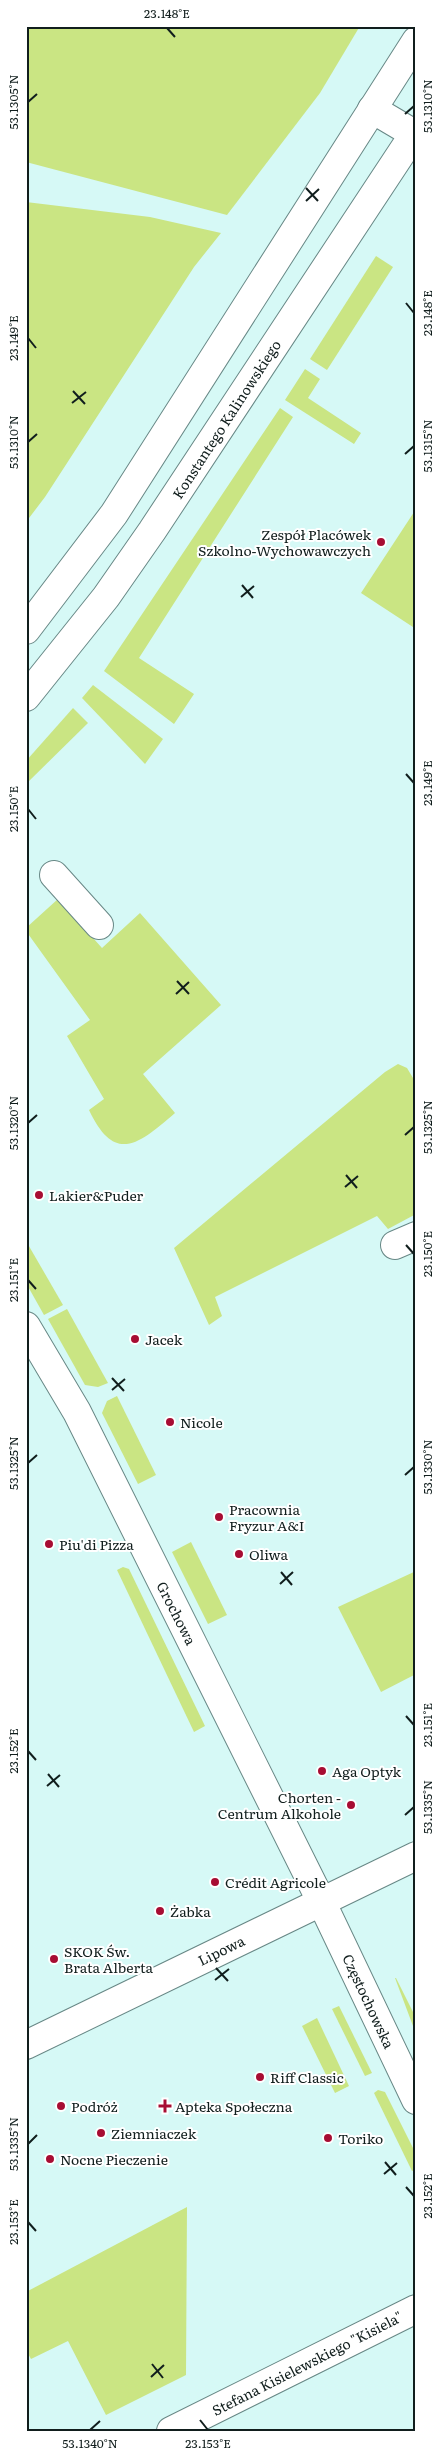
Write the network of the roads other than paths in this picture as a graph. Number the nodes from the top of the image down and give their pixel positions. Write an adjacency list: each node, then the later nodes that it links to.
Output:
1 (416, 40): 2 (street)
2 (372, 109): 3 (street); 4 (street)
3 (415, 133): 6 (street, Konstantego Kalinowskiego)
4 (26, 630)
5 (26, 635): 6 (street)
6 (60, 656): 7 (street, Konstantego Kalinowskiego)
7 (26, 697)
8 (54, 875): 9 (street)
9 (99, 925)
10 (26, 1326): 11 (street, Grochowa)
11 (36, 1364): 13 (street, Grochowa)
12 (416, 1856): 13 (street, Lipowa)
13 (322, 1903): 14 (street, Lipowa); 15 (street, Częstochowska)
14 (26, 2045)
15 (416, 2100)
16 (416, 2308): 17 (street, Stefana Kisielewskiego "Kisiela")
17 (171, 2431)

